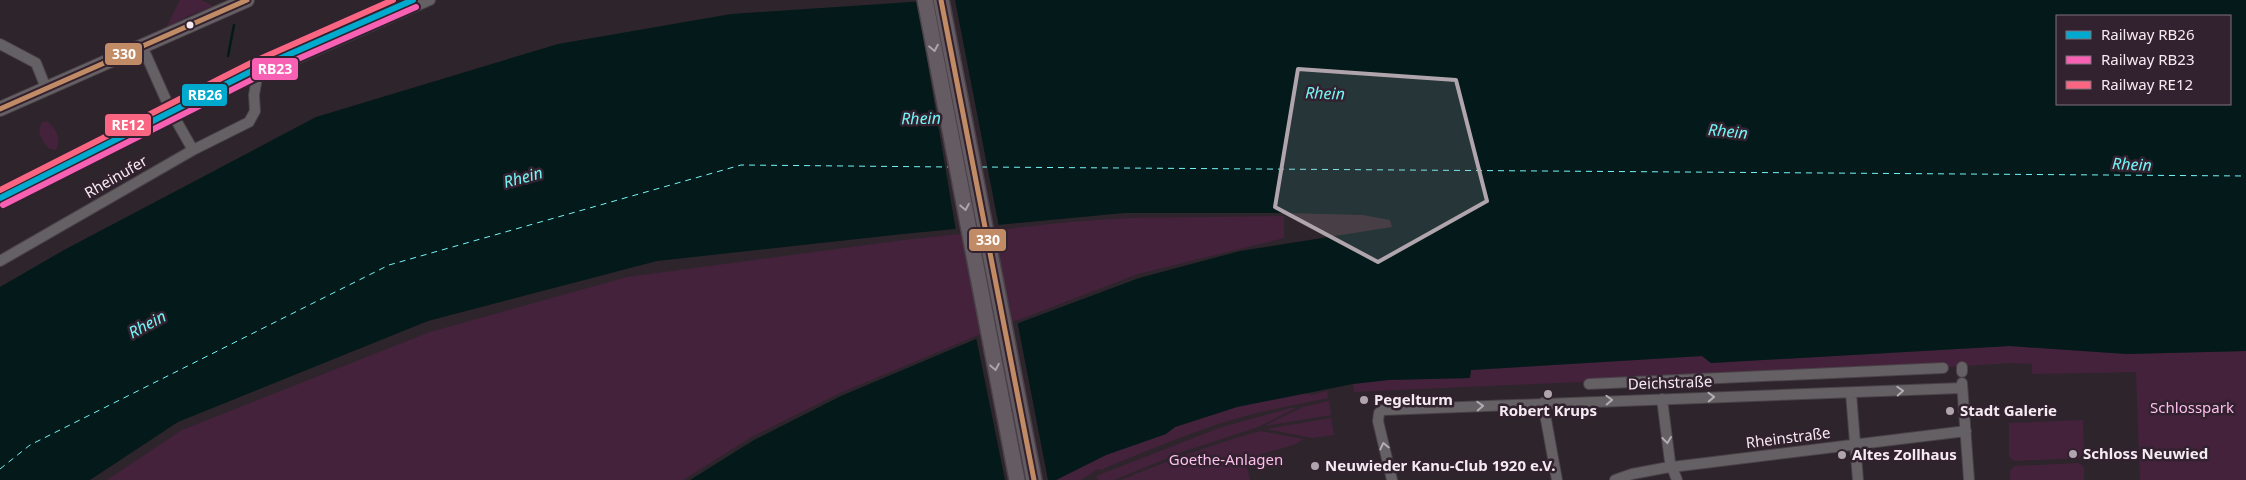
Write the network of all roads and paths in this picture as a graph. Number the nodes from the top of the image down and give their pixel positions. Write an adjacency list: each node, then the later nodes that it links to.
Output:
1 (246, 0): 6 (main road)
2 (430, 0): 7 (street)
3 (925, 0): 23 (highway, one-way to 23)
4 (941, 0): 24 (highway)
5 (0, 44): 9 (street)
6 (142, 46): 9 (main road); 10 (street)
7 (257, 77): 8 (street); 13 (street, Rheinufer)
8 (235, 86)
9 (46, 88): 11 (main road)
10 (166, 100)
11 (0, 109)
12 (173, 115): 13 (street)
13 (193, 150): 14 (street, Rheinufer)
14 (0, 261)
15 (1943, 368): 16 (street)
16 (1589, 384)
17 (1851, 393): 18 (street, Deichstraße, one-way to 17); 20 (street, Deichstraße, one-way to 20); 21 (street)
18 (1662, 398): 19 (street, Deichstraße, one-way to 18); 22 (street, one-way to 22)
19 (1542, 403): 25 (street, Deichstraße, one-way to 19); 26 (street)
20 (1966, 431): 21 (street, Rheinstraße); 30 (street)
21 (1855, 444): 22 (street, Rheinstraße); 29 (street)
22 (1672, 468): 27 (street, Rheinstraße); 28 (street)
23 (1017, 480)
24 (1034, 480)
25 (1392, 480)
26 (1557, 480)
27 (1615, 480)
28 (1677, 480)
29 (1858, 480)
30 (1969, 480)

